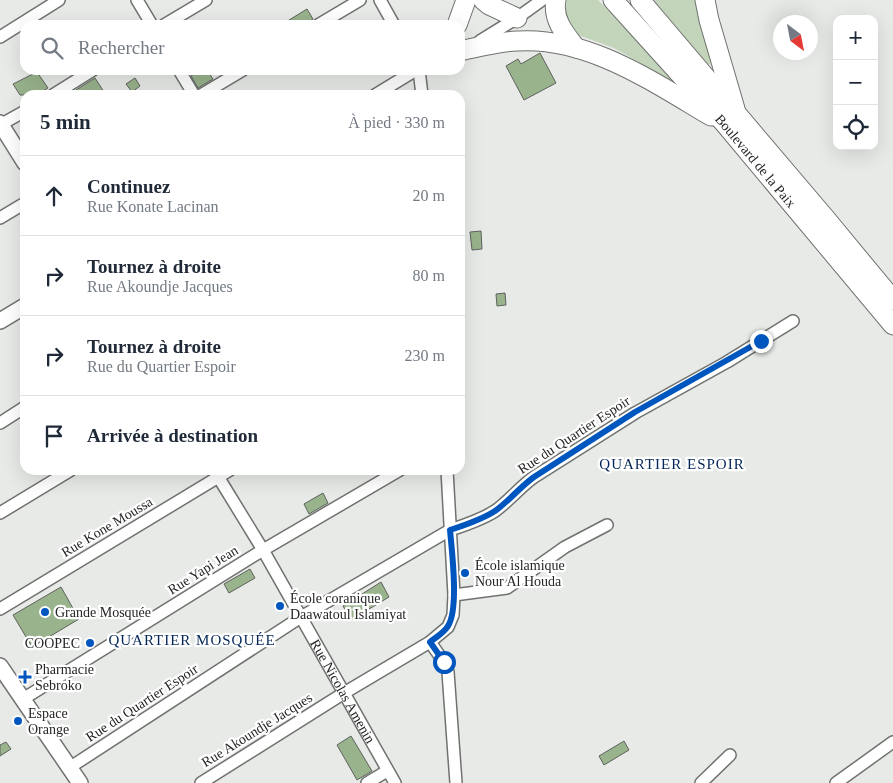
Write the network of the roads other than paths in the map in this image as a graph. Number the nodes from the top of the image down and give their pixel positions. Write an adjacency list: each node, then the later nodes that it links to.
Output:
1 (59, 0): 14 (street)
2 (137, 0): 15 (street)
3 (206, 0): 16 (street)
4 (360, 0): 17 (street)
5 (380, 0): 18 (street)
6 (466, 0): 19 (main road)
7 (483, 0): 13 (main road)
8 (542, 0): 13 (street)
9 (556, 0): 23 (main road)
10 (613, 0): 36 (main road, Boulevard de la Paix)
11 (640, 0): 36 (main road, Boulevard de la Paix)
12 (705, 0): 36 (main road)
13 (517, 18): 22 (street)
14 (27, 20)
15 (149, 20)
16 (172, 20)
17 (326, 20)
18 (391, 20)
19 (459, 20)
20 (20, 24): 21 (street)
21 (0, 37)
22 (465, 48)
23 (576, 48): 24 (main road); 36 (main road)
24 (465, 50)
25 (85, 75): 30 (street)
26 (183, 75): 31 (street)
27 (235, 75): 32 (street)
28 (409, 75): 33 (street)
29 (418, 75): 34 (street)
30 (61, 90)
31 (191, 90)
32 (209, 90)
33 (383, 90)
34 (421, 90)
35 (20, 114): 37 (street)
36 (730, 119): 41 (main road, Boulevard de la Paix); 45 (main road, Boulevard de la Paix)
37 (0, 124): 38 (street)
38 (20, 155)
39 (20, 206): 40 (street)
40 (0, 218)
41 (893, 300)
42 (20, 309): 43 (street)
43 (0, 321)
44 (793, 321): 55 (street, Rue du Quartier Espoir)
45 (893, 325)
46 (20, 410): 47 (street)
47 (0, 423)
48 (63, 475): 53 (street)
49 (214, 475): 58 (street, Rue Kone Moussa)
50 (217, 475): 56 (street, Rue Nicolas Amenin)
51 (391, 475): 56 (street, Rue Yapi Jean)
52 (447, 475): 55 (street, Rue Akoundje Jacques)
53 (0, 513)
54 (607, 525): 57 (street)
55 (450, 530): 57 (street, Rue Akoundje Jacques); 59 (street, Rue du Quartier Espoir)
56 (263, 550): 59 (street, Rue Nicolas Amenin); 63 (street, Rue Yapi Jean)
57 (454, 595): 60 (street, Rue Akoundje Jacques)
58 (0, 609)
59 (301, 617): 62 (street, Rue Nicolas Amenin); 66 (street, Rue du Quartier Espoir)
60 (430, 642): 62 (street, Rue Akoundje Jacques); 72 (street)
61 (0, 666): 63 (street)
62 (344, 693): 67 (street, Rue Nicolas Amenin); 69 (street, Rue Akoundje Jacques)
63 (23, 699): 66 (street)
64 (893, 742): 74 (street)
65 (730, 755): 73 (street)
66 (70, 768): 68 (street)
67 (387, 771): 70 (street); 71 (street, Rue Nicolas Amenin)
68 (80, 783)
69 (201, 783)
70 (367, 783)
71 (395, 783)
72 (456, 783)
73 (701, 783)
74 (836, 783)

